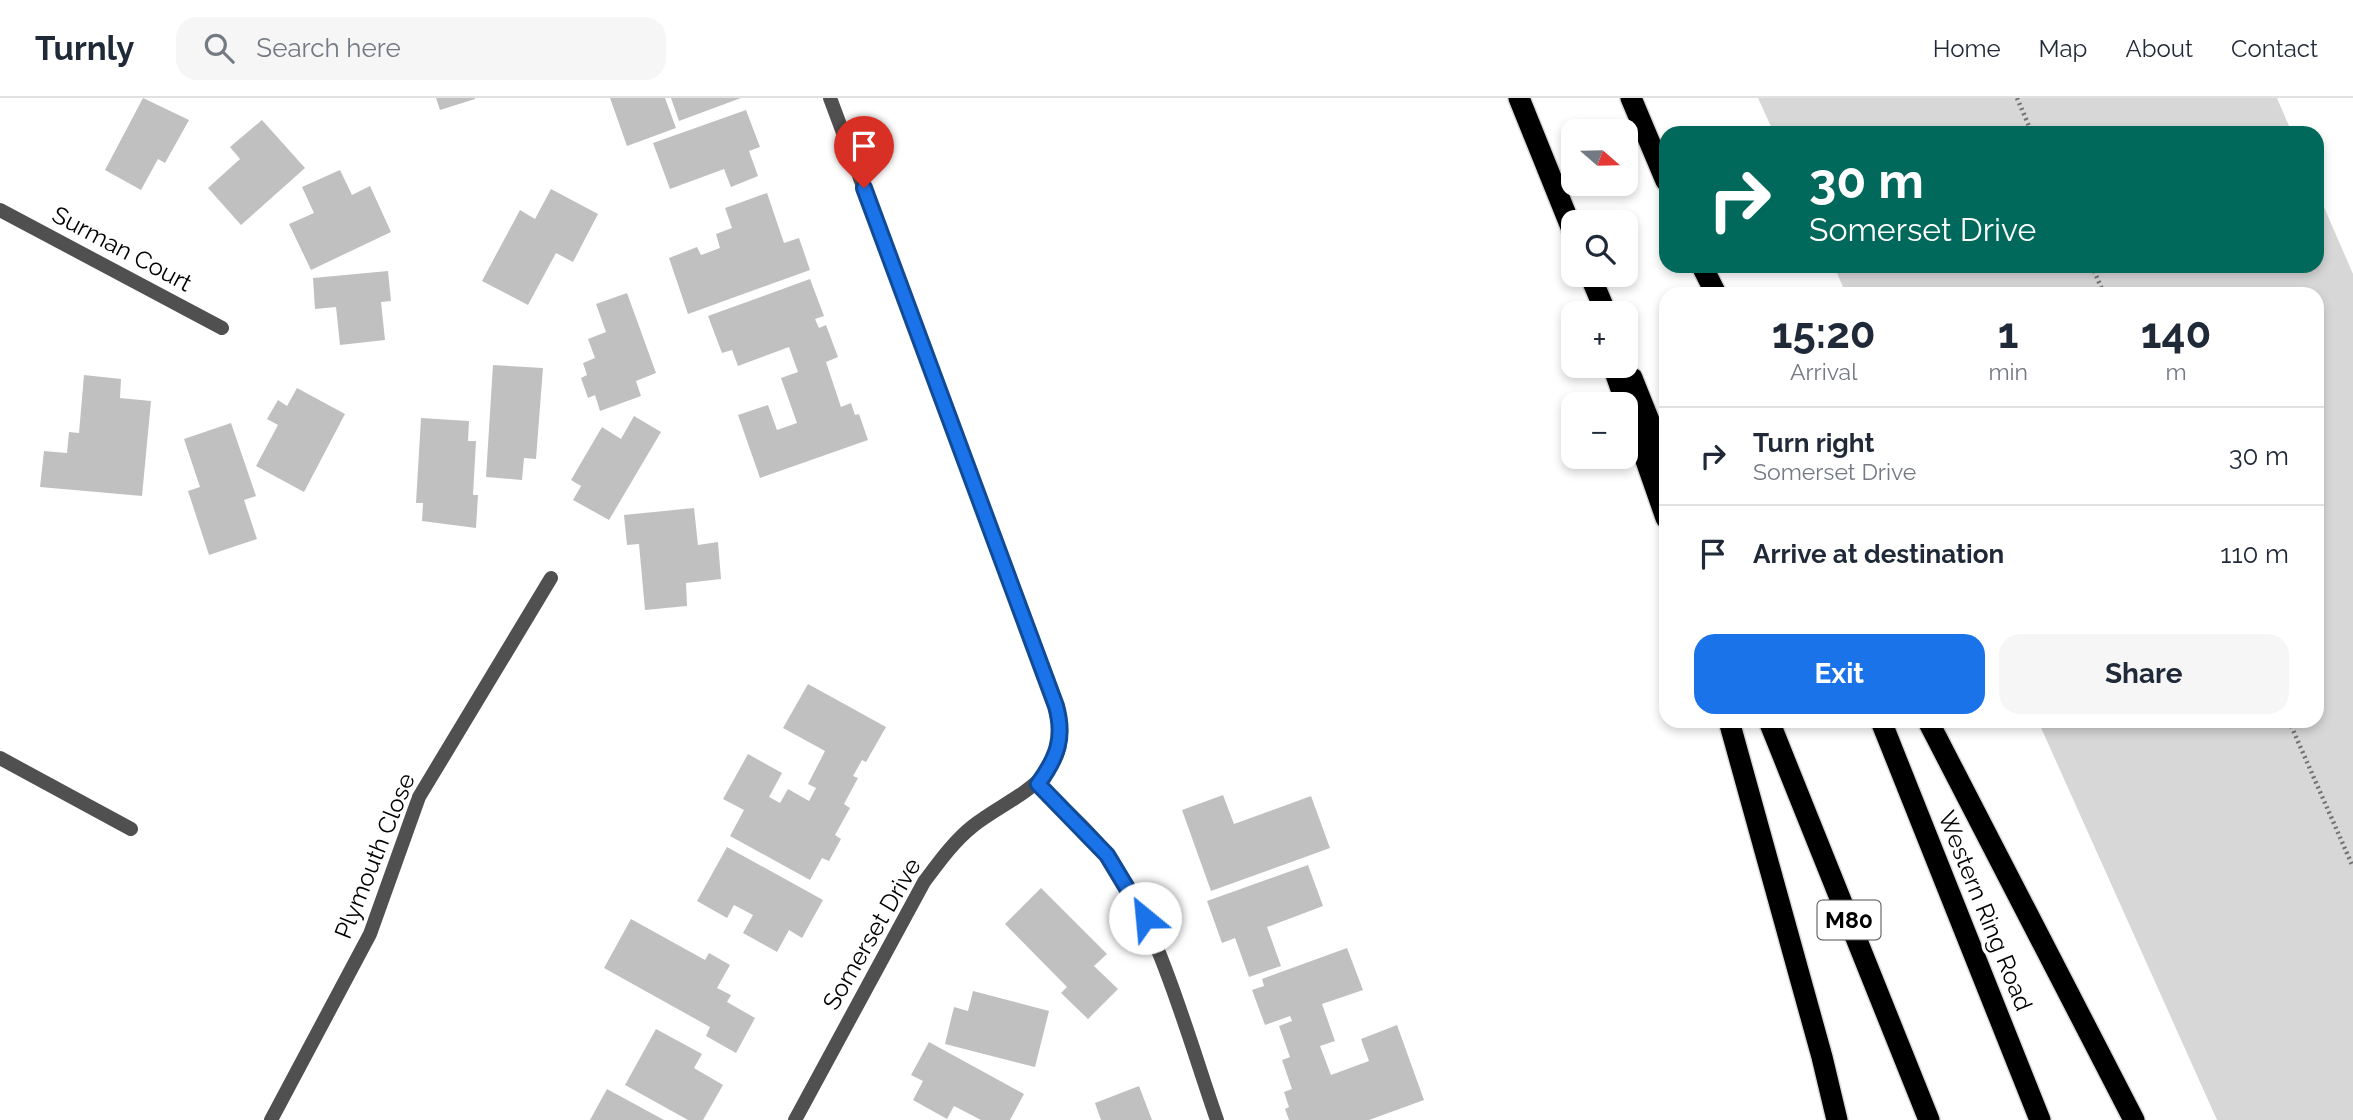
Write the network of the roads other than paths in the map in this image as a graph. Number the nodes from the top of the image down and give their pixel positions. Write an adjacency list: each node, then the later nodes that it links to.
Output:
1 (830, 98): 20 (street, Somerset Drive)
2 (1519, 98): 4 (highway)
3 (1632, 98): 5 (highway)
4 (1530, 125): 7 (highway); 8 (highway)
5 (1659, 164)
6 (0, 210): 9 (street, Surman Court)
7 (1564, 210)
8 (1561, 215)
9 (222, 328)
10 (1617, 378): 13 (highway)
11 (1632, 378): 12 (highway)
12 (1659, 446)
13 (1659, 498)
14 (551, 578): 22 (street, Plymouth Close)
15 (1731, 728): 25 (highway)
16 (1772, 728): 26 (highway, M80)
17 (1884, 728): 27 (highway, Western Ring Road)
18 (1932, 728): 28 (highway)
19 (0, 758): 21 (street)
20 (1038, 784): 23 (street, Somerset Drive); 24 (street)
21 (131, 829)
22 (271, 1120)
23 (795, 1120)
24 (1217, 1120)
25 (1837, 1120)
26 (1929, 1120)
27 (2039, 1120)
28 (2133, 1120)

